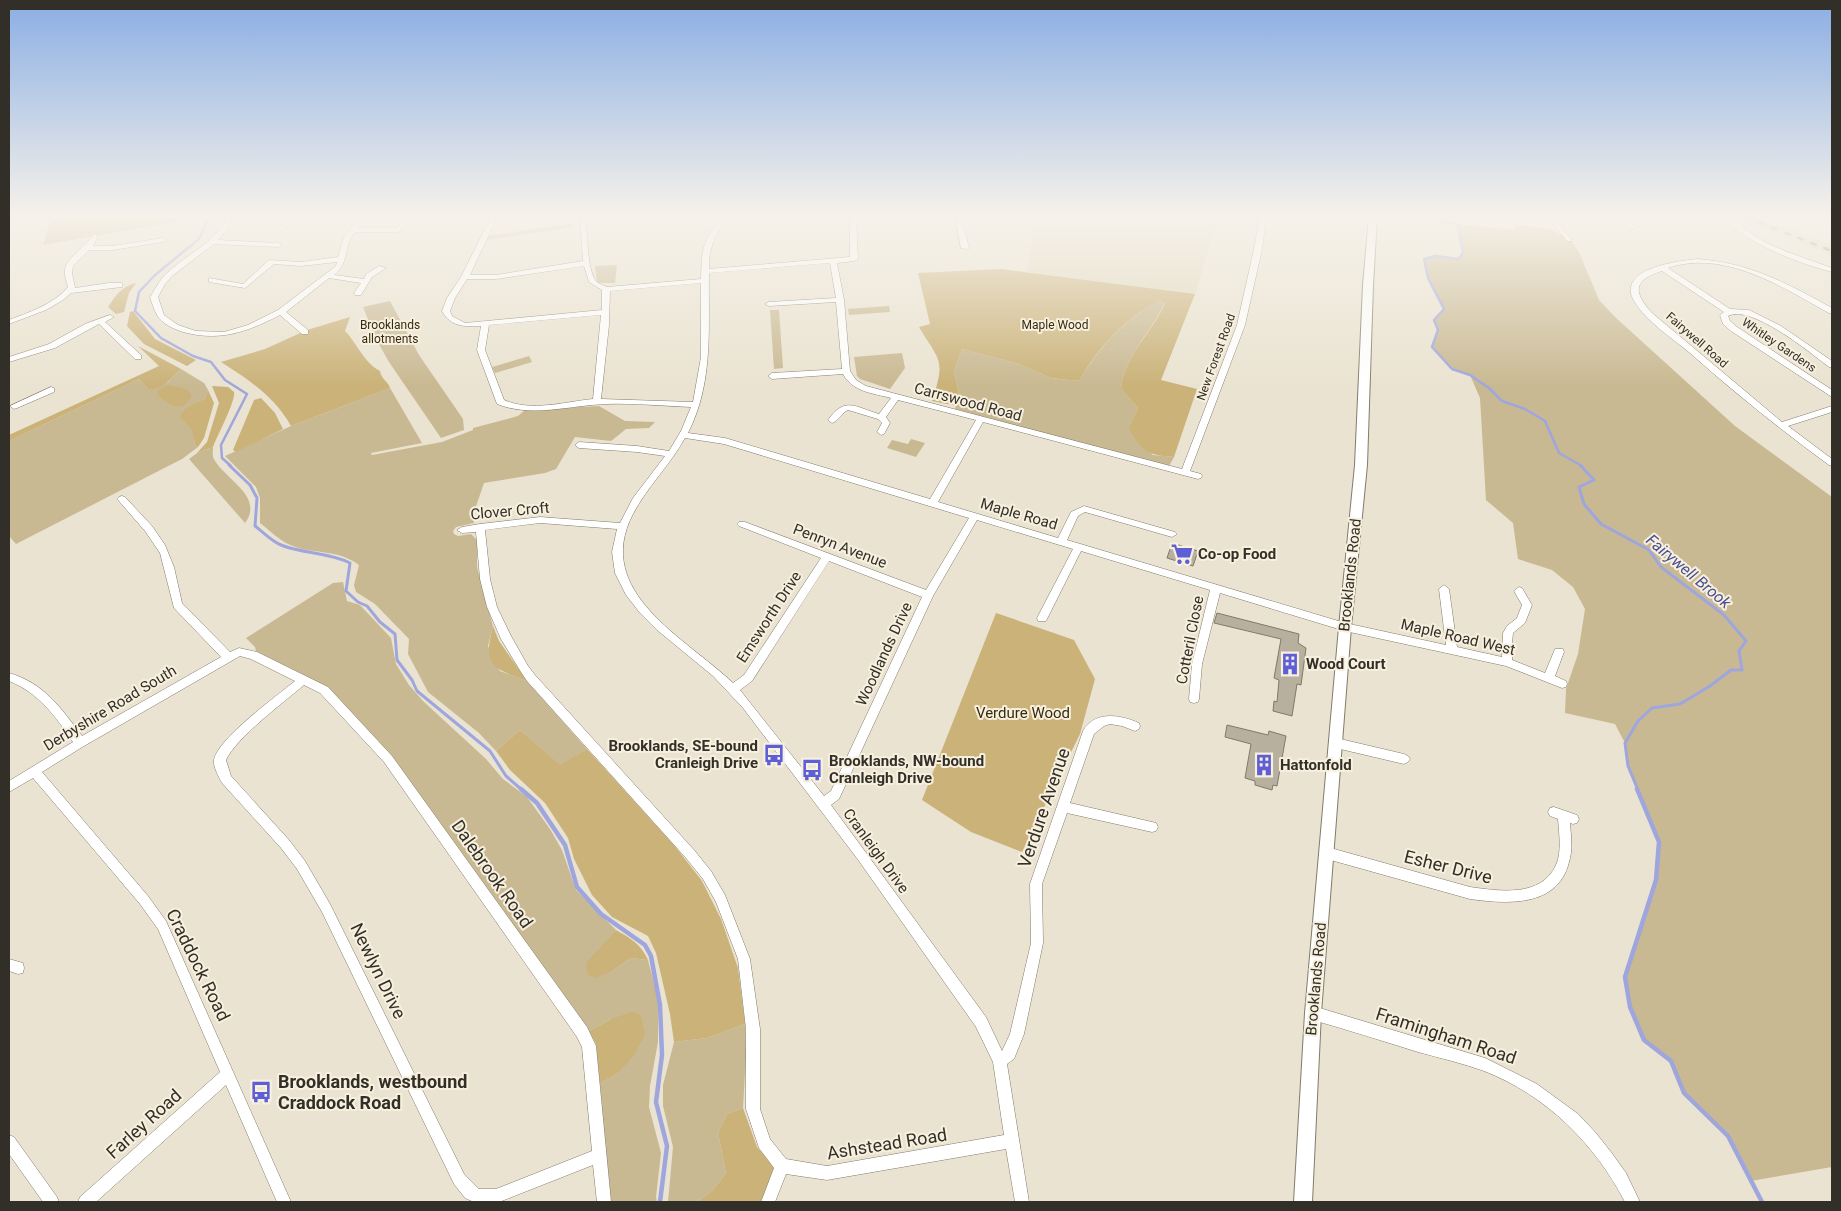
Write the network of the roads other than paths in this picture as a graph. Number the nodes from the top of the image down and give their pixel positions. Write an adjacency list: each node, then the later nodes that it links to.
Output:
1 (69, 274): 23 (street)
2 (172, 274): 29 (street)
3 (259, 274): 18 (street)
4 (331, 274): 16 (street)
5 (375, 274): 19 (street)
6 (468, 274): 17 (street)
7 (519, 274): 17 (street)
8 (590, 274): 22 (street)
9 (705, 274): 20 (street, Cranleigh Drive)
10 (835, 274): 25 (street)
11 (1253, 274): 57 (street, New Forest Road)
12 (1369, 274): 75 (street, Brooklands Road)
13 (1646, 274): 51 (street, Fairywell Road)
14 (1671, 274): 27 (street, Whitley Gardens)
15 (1758, 274): 28 (street, Fairywell Road)
16 (328, 276): 19 (street); 29 (street)
17 (466, 277): 34 (street)
18 (212, 280)
19 (365, 281): 24 (street)
20 (704, 281): 22 (street); 45 (street, Cranleigh Drive)
21 (119, 286): 23 (street)
22 (606, 289): 30 (street)
23 (69, 291): 33 (street)
24 (358, 293)
25 (840, 300): 26 (street); 39 (street)
26 (769, 304)
27 (1728, 311): 38 (street, Whitley Gardens); 42 (street, Whitley Gardens)
28 (1832, 311)
29 (281, 312): 35 (street)
30 (606, 312): 34 (street); 44 (street)
31 (110, 317): 32 (street)
32 (100, 321): 36 (street); 37 (street)
33 (9, 322)
34 (486, 322): 44 (street)
35 (305, 332)
36 (138, 357)
37 (9, 360)
38 (1832, 365)
39 (846, 371): 40 (street); 43 (street, Carrswood Road)
40 (772, 376)
41 (51, 390): 46 (street)
42 (1832, 394)
43 (896, 397): 48 (street); 49 (street, Carrswood Road)
44 (597, 402): 45 (street)
45 (696, 405): 53 (street, Cranleigh Drive)
46 (13, 406)
47 (1832, 409): 51 (street)
48 (881, 417): 50 (street); 52 (street)
49 (981, 419): 57 (street, Carrswood Road); 60 (street)
50 (832, 420)
51 (1781, 425): 56 (street, Fairywell Road)
52 (880, 432)
53 (682, 435): 55 (street, Cranleigh Drive); 60 (street, Maple Road)
54 (579, 445): 55 (street)
55 (671, 454): 63 (street, Cranleigh Drive)
56 (1832, 463)
57 (1185, 472): 58 (street, Carrswood Road)
58 (1198, 476)
59 (122, 499): 78 (street)
60 (932, 504): 61 (street, Maple Road)
61 (974, 517): 67 (street, Maple Road); 73 (street, Woodlands Drive)
62 (742, 524): 69 (street, Penryn Avenue)
63 (621, 526): 64 (street, Clover Croft); 84 (street, Cranleigh Drive)
64 (480, 527): 65 (street, Clover Croft); 103 (street)
65 (462, 530)
66 (1172, 534): 67 (street)
67 (1061, 542): 68 (street, Maple Road)
68 (1079, 547): 70 (street, Maple Road); 74 (street)
69 (826, 558): 73 (street, Penryn Avenue); 84 (street, Emsworth Drive)
70 (1216, 588): 75 (street, Maple Road); 85 (street, Cotteril Close)
71 (1444, 589): 76 (street)
72 (1519, 590): 79 (street)
73 (928, 596): 92 (street, Woodlands Drive)
74 (1042, 618)
75 (1345, 627): 76 (street, Maple Road West); 88 (street, Brooklands Road)
76 (1452, 651): 79 (street, Maple Road West)
77 (1559, 652): 80 (street)
78 (228, 657): 82 (street, Dalebrook Road); 87 (street, Derbyshire Road South)
79 (1507, 662): 80 (street, Maple Road West)
80 (1549, 677): 83 (street, Maple Road West)
81 (9, 678): 87 (street)
82 (303, 680): 102 (street, Dalebrook Road); 102 (street, Newlyn Drive)
83 (1562, 684)
84 (733, 689): 92 (street, Cranleigh Drive)
85 (1194, 699)
86 (1135, 726): 93 (street, Verdure Avenue)
87 (80, 743): 90 (street, Derbyshire Road South)
88 (1336, 743): 89 (street); 96 (street, Brooklands Road)
89 (1404, 759)
90 (34, 771): 91 (street, Derbyshire Road South); 99 (street, Craddock Road)
91 (9, 787)
92 (824, 803): 98 (street, Cranleigh Drive)
93 (1064, 807): 95 (street); 98 (street, Verdure Avenue)
94 (1564, 816): 96 (street, Esher Drive)
95 (1152, 827)
96 (1327, 853): 97 (street, Brooklands Road)
97 (1312, 1012): 110 (street, Brooklands Road); 111 (street, Framingham Road)
98 (1000, 1061): 100 (street, Cranleigh Drive)
99 (228, 1074): 105 (street, Farley Road); 106 (street, Craddock Road)
100 (1011, 1141): 103 (street, Ashstead Road); 109 (street, Cranleigh Drive)
101 (9, 1142): 104 (street)
102 (599, 1155): 107 (street, Dalebrook Road)
103 (782, 1166): 108 (street)
104 (52, 1202)
105 (85, 1202)
106 (284, 1202)
107 (604, 1202)
108 (768, 1202)
109 (1022, 1202)
110 (1303, 1202)
111 (1633, 1202)

